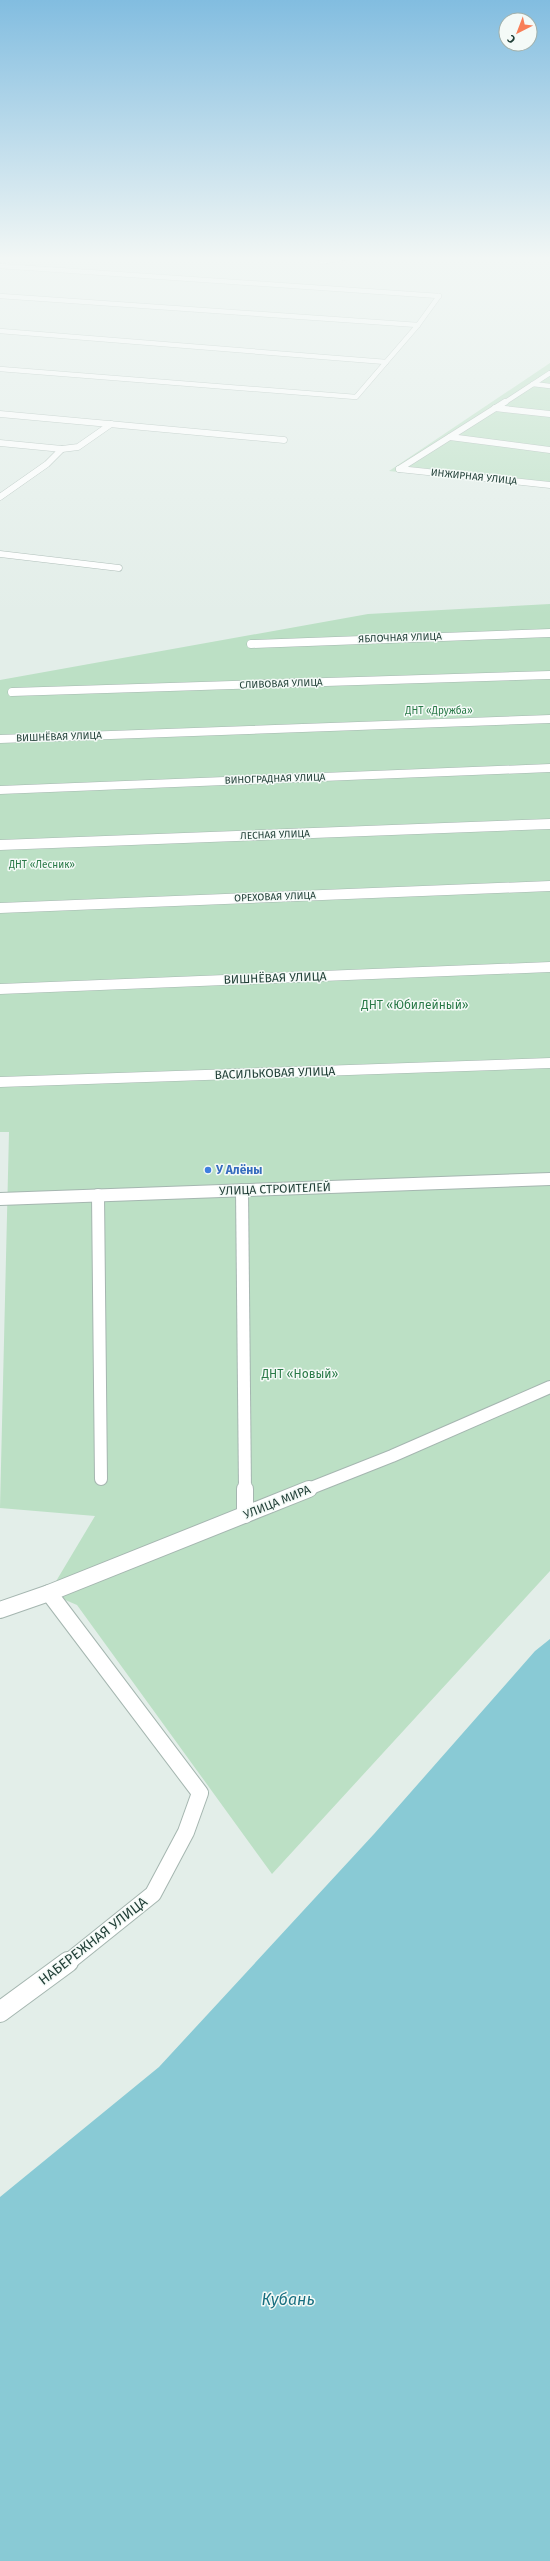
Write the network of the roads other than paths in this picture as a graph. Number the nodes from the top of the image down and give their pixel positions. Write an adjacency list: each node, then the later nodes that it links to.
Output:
1 (83, 376): 2 (street)
2 (374, 376)
3 (546, 376): 4 (street)
4 (533, 384): 5 (street); 6 (street)
5 (550, 386)
6 (495, 408): 8 (street); 10 (street)
7 (0, 414): 9 (street)
8 (550, 414)
9 (111, 424): 11 (street); 13 (street)
10 (450, 437): 14 (street); 15 (street, ИНЖИРНАЯ УЛИЦА)
11 (284, 440)
12 (0, 443): 13 (street)
13 (62, 449): 16 (street)
14 (550, 450)
15 (550, 485)
16 (0, 497)
17 (0, 554): 18 (street)
18 (119, 568)
19 (550, 633): 20 (street, ЯБЛОЧНАЯ УЛИЦА)
20 (251, 644)
21 (550, 674): 22 (street, СЛИВОВАЯ УЛИЦА)
22 (12, 692)
23 (550, 719): 24 (street, ВИШНЁВАЯ УЛИЦА)
24 (0, 740)
25 (550, 768): 26 (street, ВИНОГРАДНАЯ УЛИЦА)
26 (0, 790)
27 (550, 824): 28 (street, ЛЕСНАЯ УЛИЦА)
28 (0, 845)
29 (550, 886): 30 (street, ОРЕХОВАЯ УЛИЦА)
30 (0, 908)
31 (550, 967): 32 (street, ВИШНЁВАЯ УЛИЦА)
32 (0, 989)
33 (550, 1063): 34 (street, ВАСИЛЬКОВАЯ УЛИЦА)
34 (0, 1082)
35 (550, 1179): 36 (street, УЛИЦА СТРОИТЕЛЕЙ)
36 (242, 1190): 37 (street, УЛИЦА СТРОИТЕЛЕЙ); 41 (street)
37 (98, 1195): 38 (street, УЛИЦА СТРОИТЕЛЕЙ); 40 (street)
38 (0, 1199)
39 (550, 1387): 41 (street, УЛИЦА МИРА)
40 (101, 1479)
41 (245, 1515): 42 (street, УЛИЦА МИРА)
42 (48, 1593): 43 (street, УЛИЦА МИРА); 44 (street, НАБЕРЕЖНАЯ УЛИЦА)
43 (0, 1610)
44 (0, 2012)

